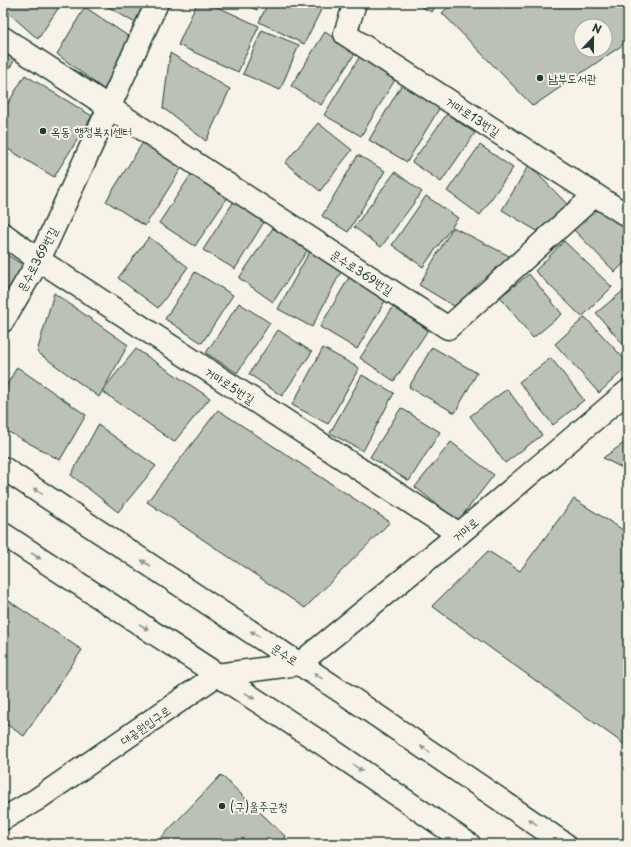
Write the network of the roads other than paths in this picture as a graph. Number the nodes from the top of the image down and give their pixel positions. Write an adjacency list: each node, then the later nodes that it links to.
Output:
1 (157, 3): 4 (street, 문수로369번길)
2 (355, 3): 5 (street, 거마로13번길)
3 (3, 38): 4 (street, 문수로369번길)
4 (109, 108): 5 (street, 문수로369번길); 8 (street, 문수로369번길)
5 (595, 195): 6 (street, 거마로13번길)
6 (628, 216)
7 (3, 234): 8 (street, 거마로5번길)
8 (39, 260): 9 (street, 문수로369번길); 13 (street, 거마로5번길)
9 (3, 321)
10 (628, 391): 13 (street, 거마로)
11 (3, 468): 14 (street, 문수로, one-way to 11)
12 (3, 534): 15 (street, one-way to 15)
13 (459, 534): 14 (street, 거마로)
14 (299, 664): 15 (street, 대공원입구로); 18 (street, 문수로, one-way to 14)
15 (217, 675): 16 (street, 대공원입구로); 17 (street, one-way to 17)
16 (3, 819)
17 (469, 844)
18 (565, 844)

